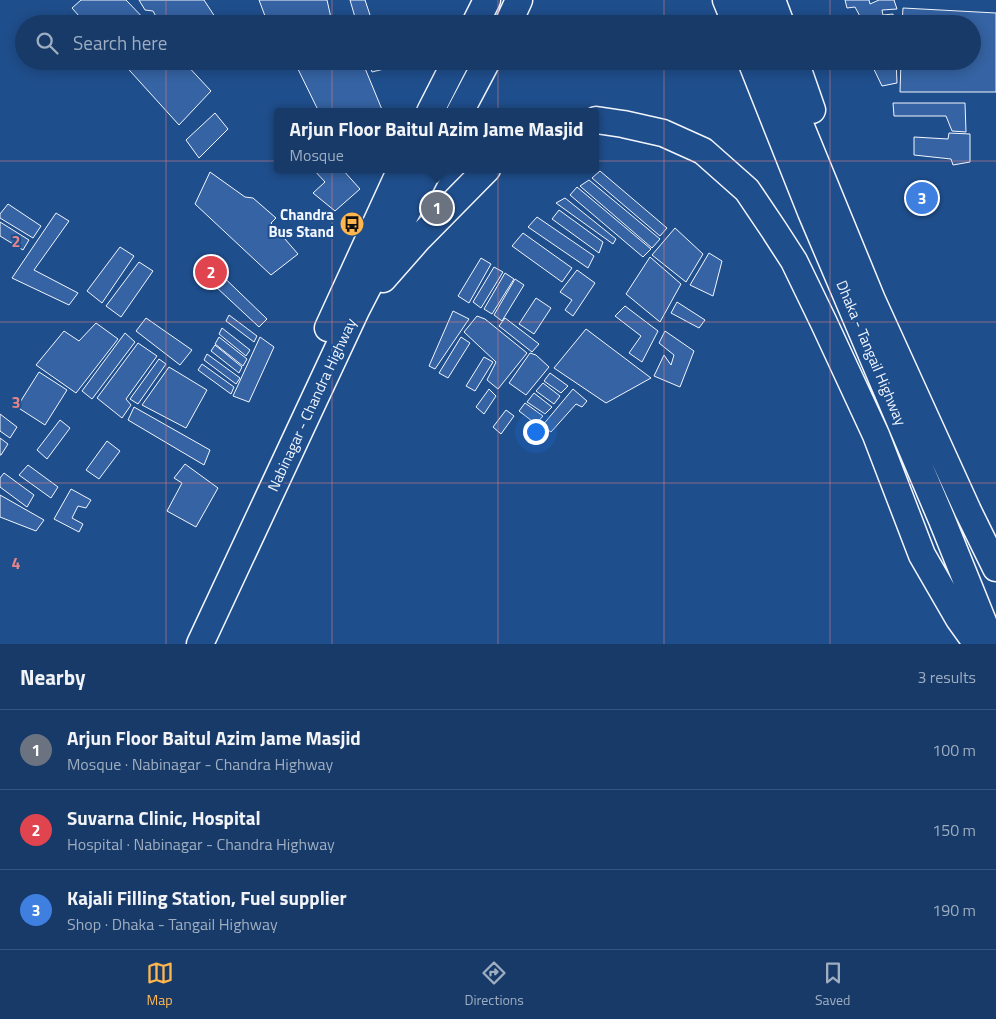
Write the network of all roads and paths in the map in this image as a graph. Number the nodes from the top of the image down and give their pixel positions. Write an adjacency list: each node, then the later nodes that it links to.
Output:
1 (487, 0): 6 (highway)
2 (519, 0): 7 (highway)
3 (726, 0): 8 (highway)
4 (753, 0): 9 (highway)
5 (772, 0): 10 (highway)
6 (480, 15)
7 (512, 15)
8 (732, 15)
9 (758, 15)
10 (778, 15)
11 (451, 70): 16 (highway)
12 (482, 70): 17 (highway)
13 (755, 70): 28 (highway, Dhaka - Tangail Highway)
14 (778, 70): 24 (highway, Dhaka - Tangail Highway)
15 (797, 70): 23 (highway)
16 (432, 108)
17 (462, 108)
18 (599, 120): 27 (highway)
19 (399, 173): 25 (highway, Nabinagar - Chandra Highway)
20 (427, 173): 22 (highway, Nabinagar - Chandra Highway)
21 (483, 173): 22 (highway)
22 (356, 310): 26 (highway, Nabinagar - Chandra Highway)
23 (996, 546)
24 (996, 568)
25 (182, 644)
26 (200, 644)
27 (977, 644)
28 (992, 644)

